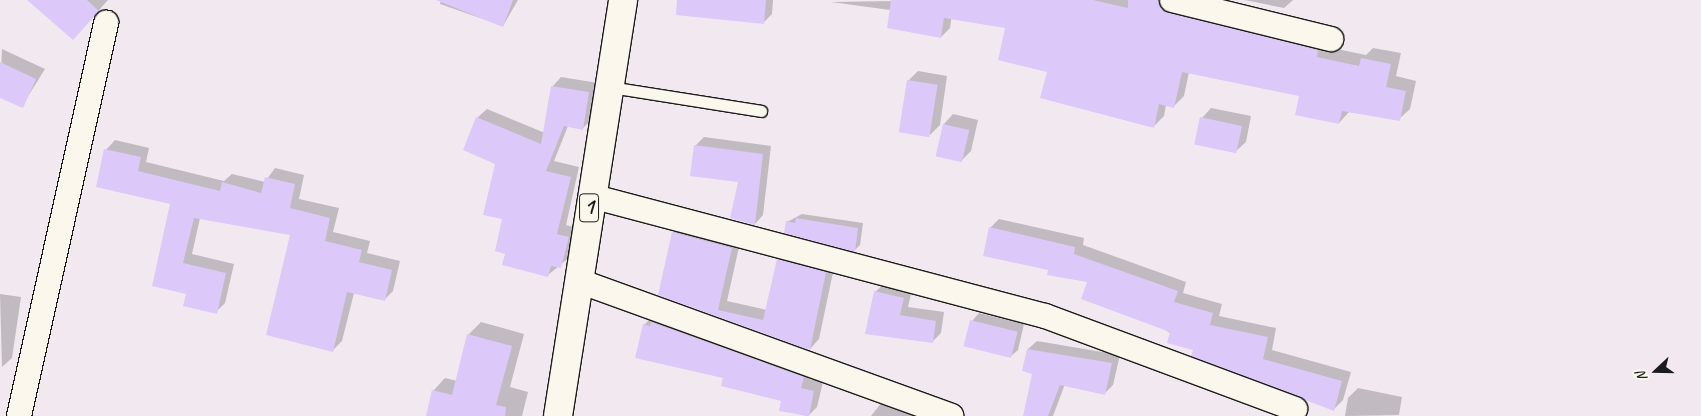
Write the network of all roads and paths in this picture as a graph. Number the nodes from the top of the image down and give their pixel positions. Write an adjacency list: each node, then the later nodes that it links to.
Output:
1 (623, 0): 5 (highway, 1)
2 (1172, 0): 4 (street)
3 (106, 24): 10 (street)
4 (1331, 39)
5 (610, 87): 6 (lane); 7 (highway, 1)
6 (761, 111)
7 (591, 196): 8 (highway, 1); 9 (street)
8 (579, 281): 11 (highway, 1); 12 (street)
9 (1295, 409)
10 (19, 416)
11 (558, 416)
12 (951, 416)

